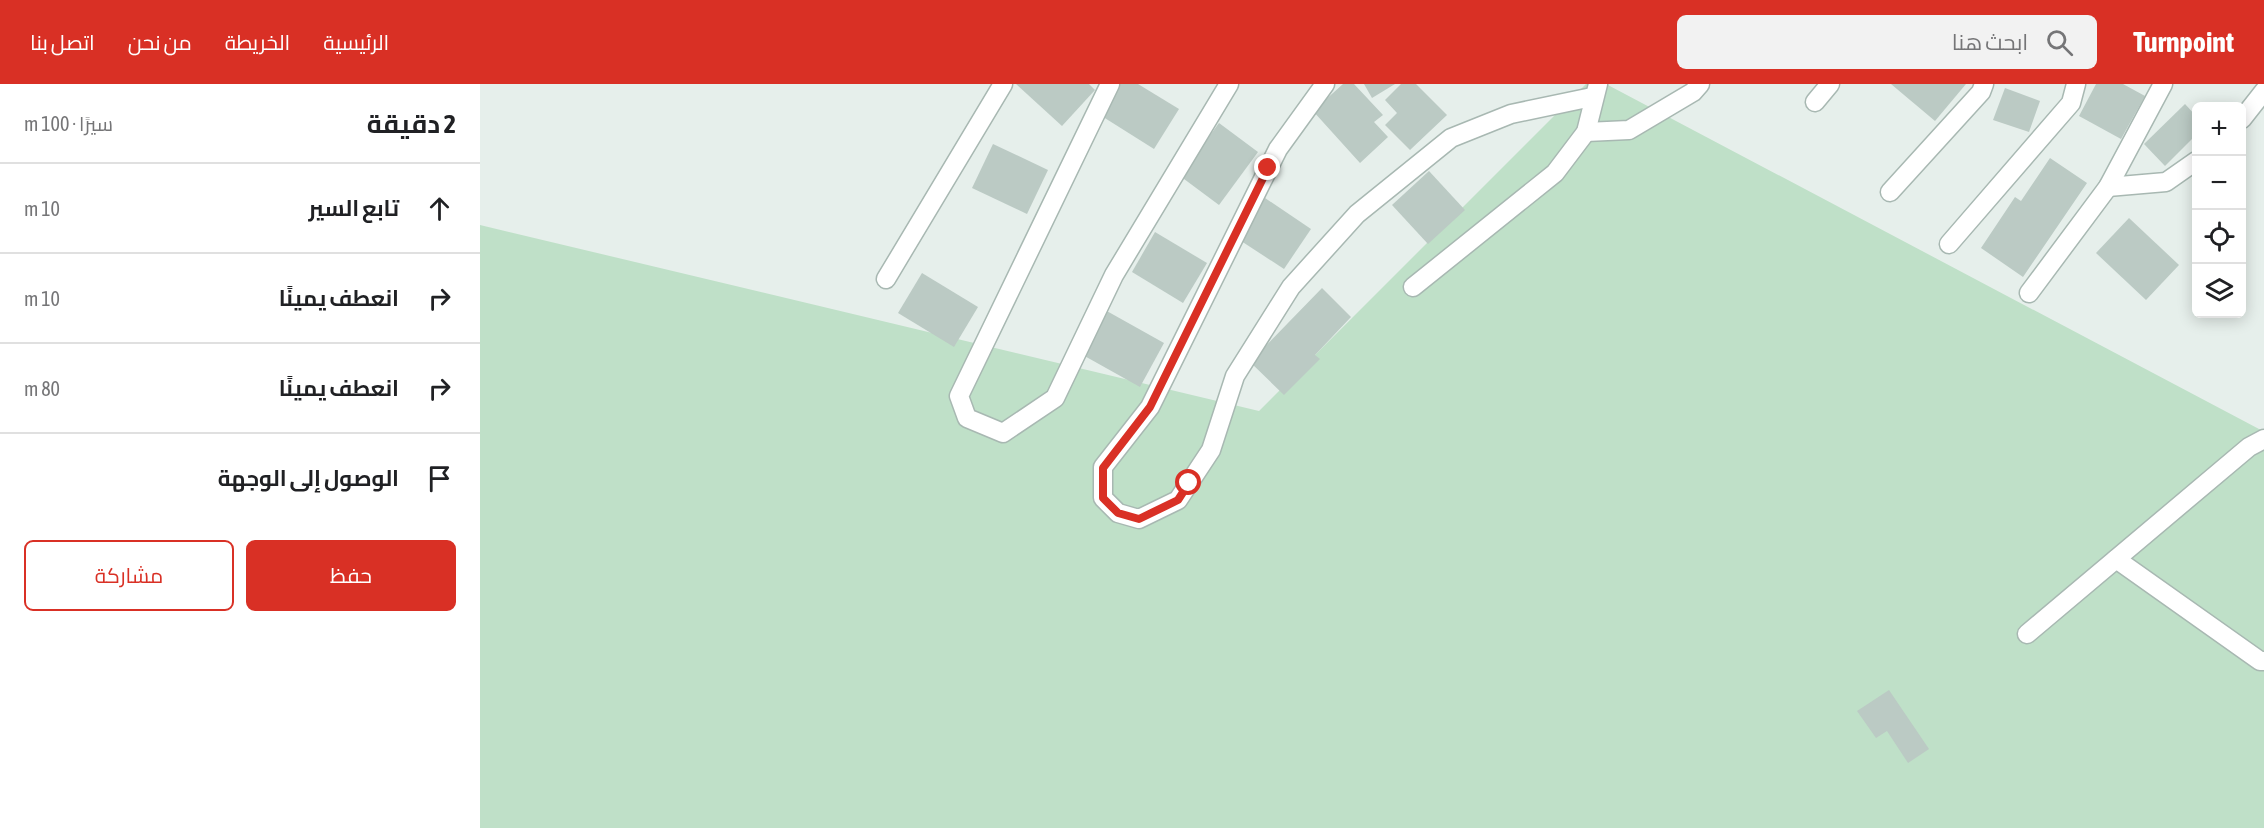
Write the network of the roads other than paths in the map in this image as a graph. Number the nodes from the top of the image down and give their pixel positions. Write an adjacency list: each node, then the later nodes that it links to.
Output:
1 (1003, 84): 20 (street)
2 (1110, 84): 3 (street)
3 (1229, 84)
4 (1325, 84): 11 (street)
5 (1577, 84): 11 (street)
6 (1700, 84): 15 (street)
7 (1830, 84): 13 (street)
8 (1984, 84): 18 (street)
9 (2076, 84): 19 (street)
10 (2163, 84): 17 (street)
11 (1595, 91): 15 (street)
12 (2264, 91): 14 (street)
13 (1815, 102)
14 (2246, 113)
15 (1587, 132): 21 (street)
16 (2192, 164): 17 (street)
17 (2108, 187): 22 (street)
18 (1890, 192)
19 (1950, 244)
20 (886, 279)
21 (1413, 288)
22 (2029, 293)
23 (2264, 439): 24 (street)
24 (2116, 559): 25 (street); 26 (street)
25 (2027, 634)
26 (2264, 661)

